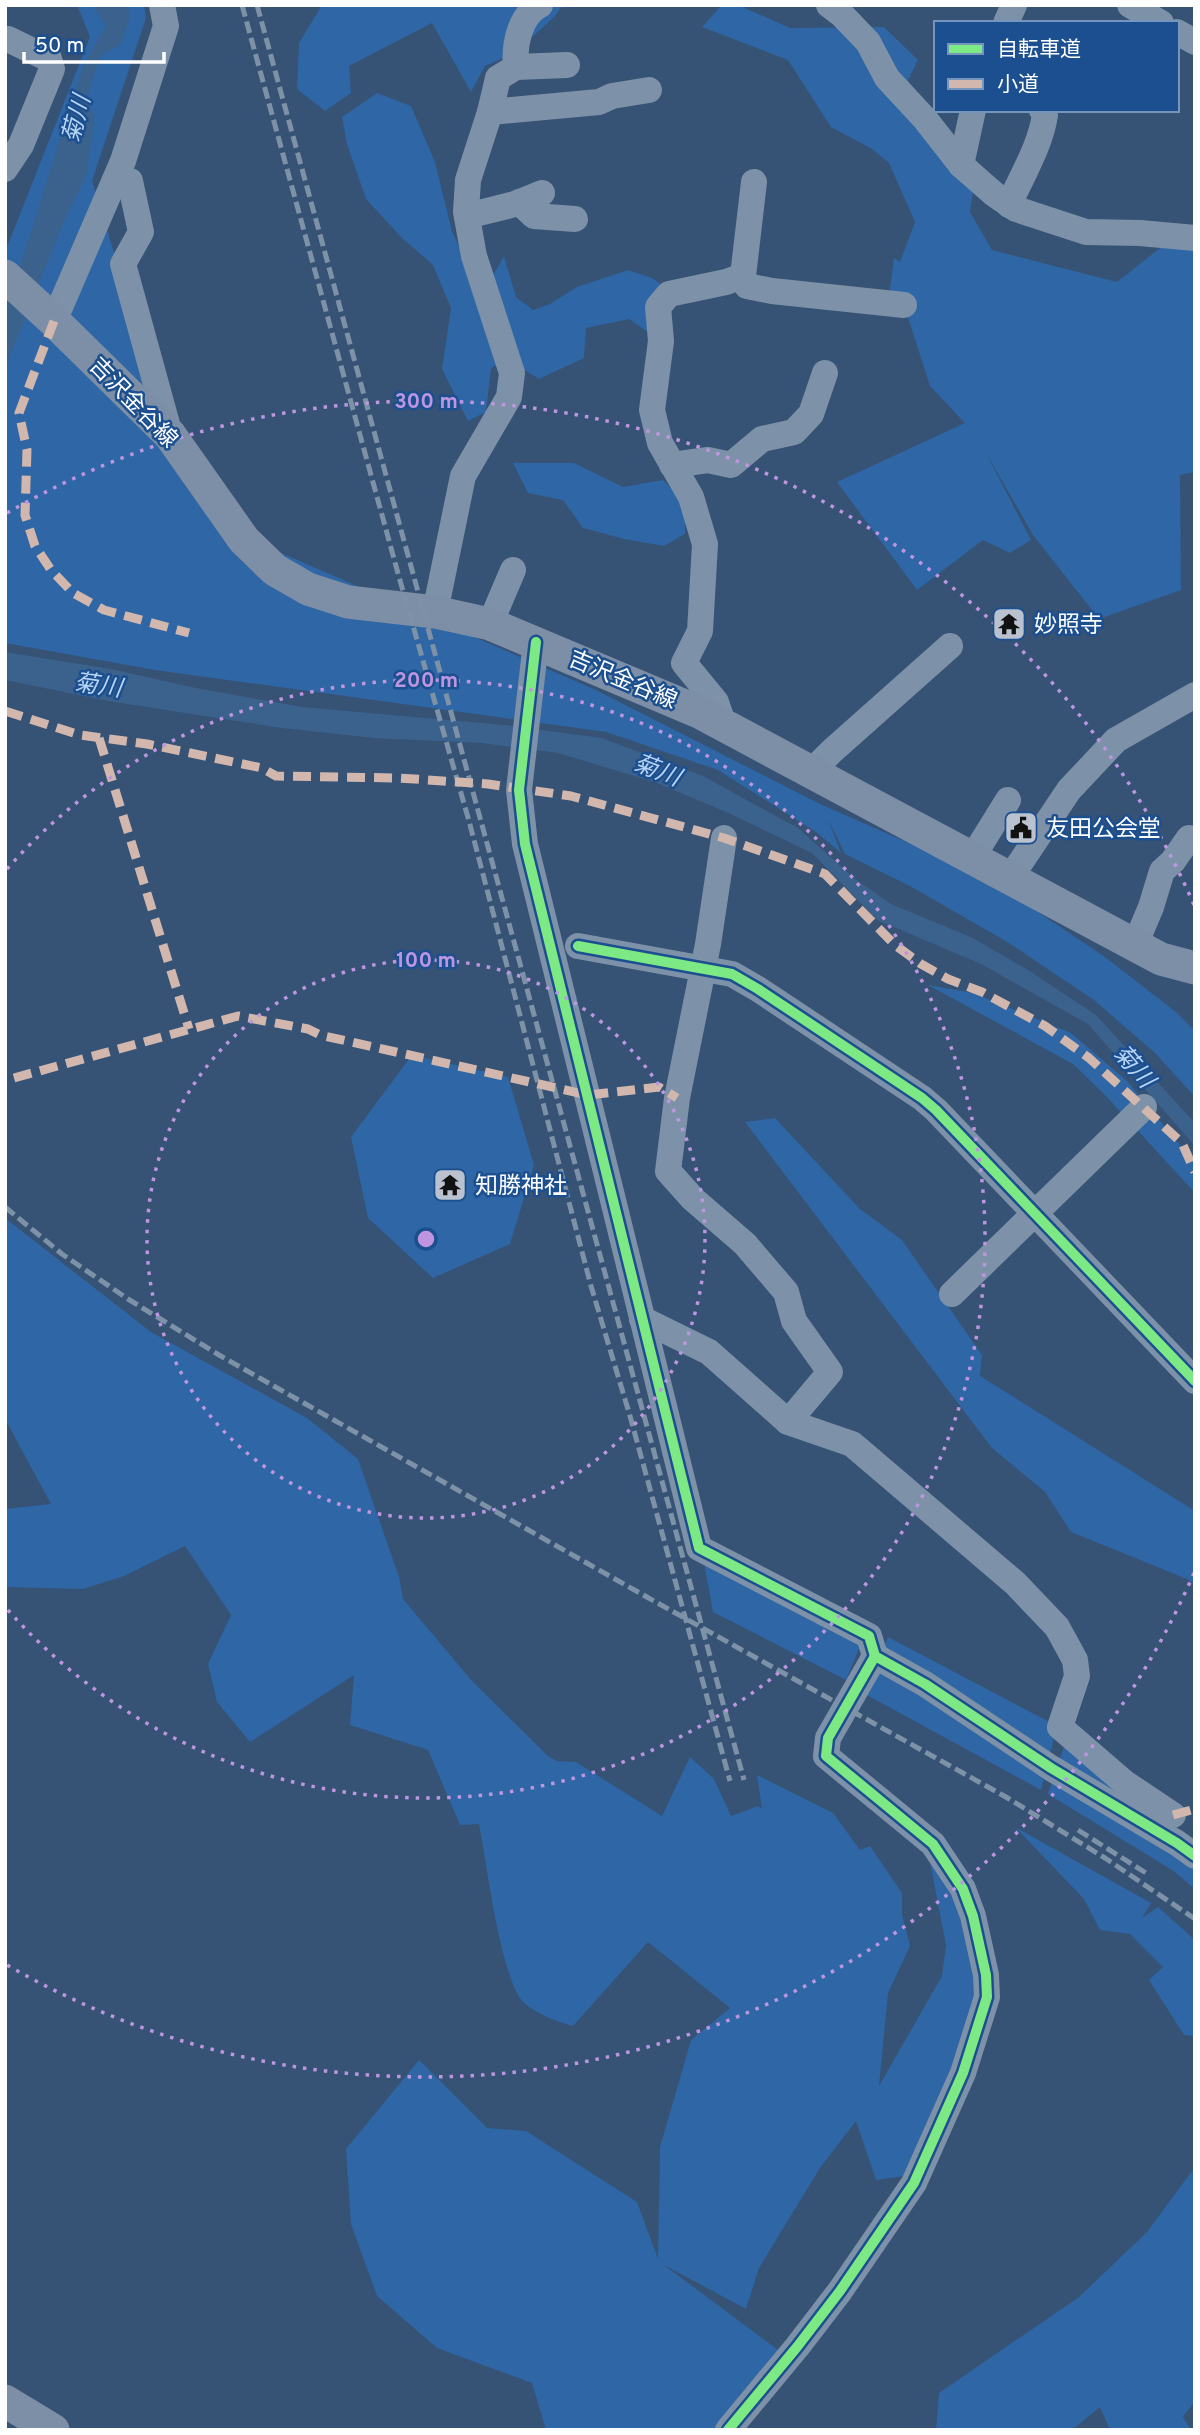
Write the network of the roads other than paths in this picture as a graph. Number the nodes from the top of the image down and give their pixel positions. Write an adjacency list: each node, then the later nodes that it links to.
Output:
1 (162, 5): 28 (street)
2 (541, 5): 12 (street)
3 (829, 5): 18 (street)
4 (1014, 5): 6 (street)
5 (1130, 5): 7 (street)
6 (1007, 21)
7 (1158, 21)
8 (1179, 33): 10 (street)
9 (8, 39): 17 (street)
10 (1195, 42)
11 (567, 65): 12 (street)
12 (516, 67): 14 (street)
13 (649, 90): 14 (street)
14 (490, 112): 22 (street)
15 (973, 112): 18 (street)
16 (1043, 112): 21 (street)
17 (6, 164)
18 (961, 165): 21 (street)
19 (130, 181): 30 (street)
20 (754, 182): 26 (street)
21 (1009, 205): 24 (street)
22 (467, 216): 23 (street); 33 (street)
23 (575, 219)
24 (1195, 238)
25 (5, 276): 28 (main road, 吉沢金谷線)
26 (741, 276): 27 (street); 31 (street)
27 (904, 305)
28 (53, 320): 30 (main road, 吉沢金谷線)
29 (825, 373): 31 (street)
30 (170, 435): 33 (main road, 吉沢金谷線)
31 (672, 465): 38 (street)
32 (513, 570): 34 (street)
33 (435, 612): 34 (main road, 吉沢金谷線)
34 (490, 624): 35 (main road, 吉沢金谷線)
35 (536, 642): 38 (main road, 吉沢金谷線); 52 (street)
36 (950, 646): 39 (street)
37 (1195, 695): 44 (street)
38 (724, 726): 39 (main road, 吉沢金谷線)
39 (811, 772): 43 (main road, 吉沢金谷線)
40 (1008, 800): 43 (street)
41 (724, 838): 47 (street)
42 (1189, 838): 45 (street)
43 (972, 858): 44 (main road, 吉沢金谷線)
44 (1010, 878): 45 (main road, 吉沢金谷線)
45 (1135, 945): 48 (main road, 吉沢金谷線)
46 (578, 946): 47 (street)
47 (702, 968): 50 (street); 54 (street)
48 (1195, 968)
49 (1144, 1107): 50 (street)
50 (1035, 1214): 51 (street); 53 (street)
51 (952, 1293)
52 (642, 1319): 54 (street); 55 (street)
53 (1195, 1381)
54 (788, 1422): 56 (street)
55 (875, 1656): 57 (street); 60 (street)
56 (1173, 1815)
57 (1195, 1856)
58 (5, 2401): 59 (main road)
59 (53, 2430)
60 (728, 2430)

